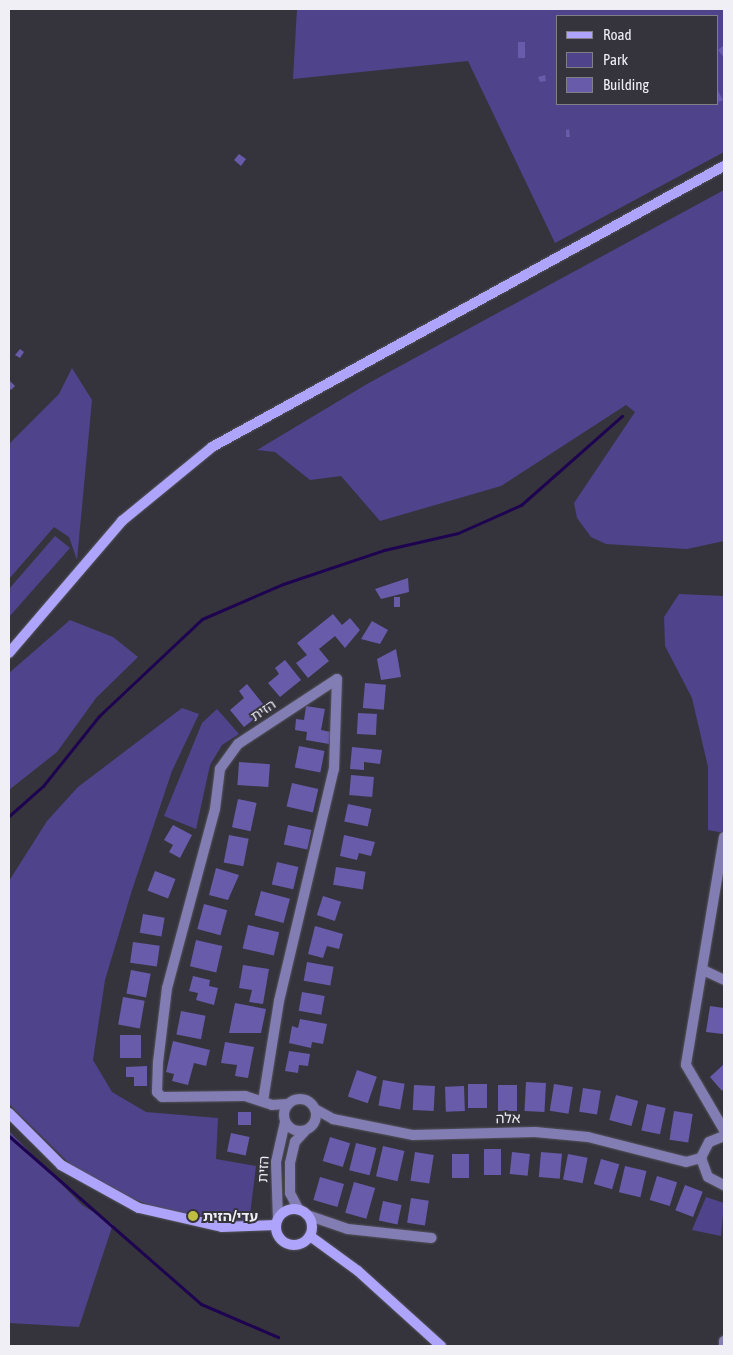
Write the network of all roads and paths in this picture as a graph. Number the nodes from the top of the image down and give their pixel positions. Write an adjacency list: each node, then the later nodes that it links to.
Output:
1 (724, 166): 2 (main road)
2 (9, 653)
3 (724, 838): 4 (street)
4 (721, 879): 5 (street)
5 (703, 970): 6 (street); 12 (street)
6 (724, 980)
7 (262, 1101): 7 (street, הזית); 8 (street, הזית)
8 (288, 1104): 9 (street); 11 (street)
9 (315, 1109): 13 (street); 15 (street, אלה)
10 (9, 1113): 18 (main road)
11 (285, 1122): 13 (street); 18 (street, הזית)
12 (724, 1130)
13 (305, 1131): 17 (street, הזית)
14 (724, 1136): 15 (street)
15 (701, 1158): 16 (street)
16 (724, 1185)
17 (303, 1212): 18 (main road); 19 (main road); 20 (street)
18 (277, 1222): 19 (main road)
19 (310, 1236): 22 (main road)
20 (432, 1238)
21 (724, 1341): 23 (street)
22 (441, 1346)
23 (724, 1346)

